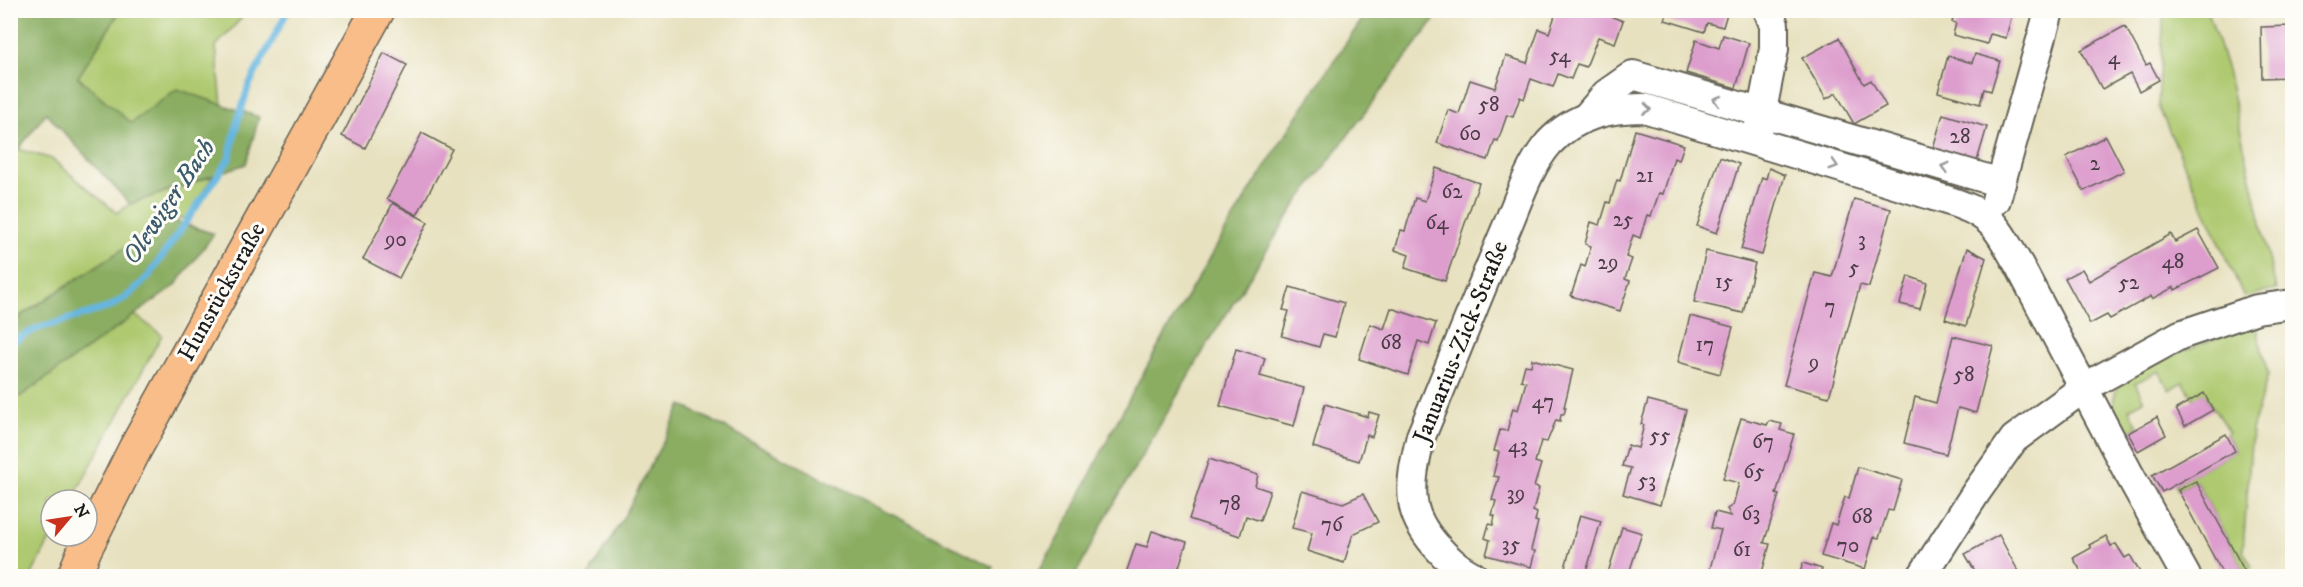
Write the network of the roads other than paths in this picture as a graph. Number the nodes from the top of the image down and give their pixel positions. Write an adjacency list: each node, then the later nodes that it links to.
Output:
1 (378, 10): 11 (main road, Hunsrückstraße)
2 (1768, 10): 4 (street)
3 (2048, 10): 7 (street)
4 (1761, 113): 5 (street, Januarius-Zick-Straße, one-way to 5); 6 (street); 7 (street, Januarius-Zick-Straße, one-way to 4)
5 (1589, 114): 6 (street, Januarius-Zick-Straße, one-way to 6); 12 (street, Januarius-Zick-Straße)
6 (1756, 142): 8 (street, Januarius-Zick-Straße, one-way to 8)
7 (2001, 183): 8 (street)
8 (1989, 222): 10 (street, Januarius-Zick-Straße)
9 (2292, 304): 10 (street)
10 (2085, 387): 13 (street); 14 (street, Januarius-Zick-Straße)
11 (74, 576)
12 (1473, 576)
13 (1922, 576)
14 (2186, 576)

